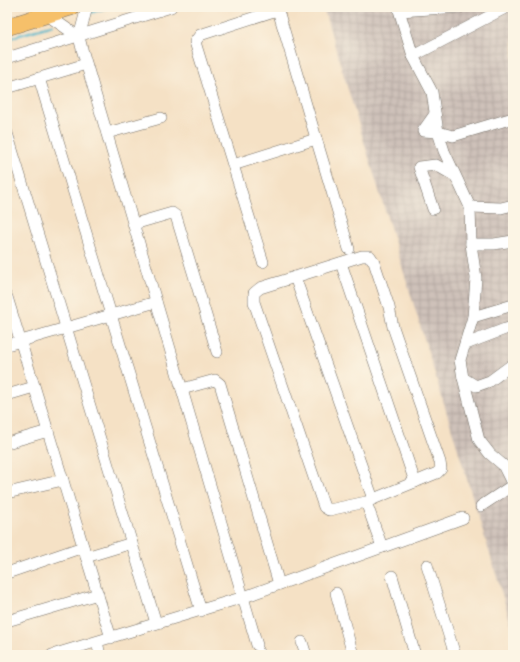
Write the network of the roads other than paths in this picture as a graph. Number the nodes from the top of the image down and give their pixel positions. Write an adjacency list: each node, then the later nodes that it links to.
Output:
1 (71, 7): 8 (highway)
2 (87, 7): 10 (street)
3 (171, 7): 10 (street)
4 (460, 7): 7 (street)
5 (507, 7): 11 (street)
6 (277, 9): 22 (street); 24 (street)
7 (399, 9): 11 (street)
8 (47, 14): 9 (highway); 10 (street)
9 (7, 27)
10 (79, 37): 12 (street); 13 (street)
11 (413, 56): 18 (street)
12 (7, 58)
13 (86, 64): 14 (street); 20 (street)
14 (39, 78): 15 (street); 41 (street)
15 (7, 88)
16 (161, 118): 20 (street)
17 (513, 118): 21 (street)
18 (438, 132): 21 (street); 23 (street)
19 (7, 133): 44 (street)
20 (107, 133): 31 (street)
21 (453, 136): 23 (street)
22 (316, 139): 24 (street); 34 (street)
23 (444, 150): 25 (street)
24 (233, 165): 35 (street)
25 (455, 176): 28 (street); 30 (street)
26 (513, 197): 29 (street)
27 (513, 204): 29 (street)
28 (470, 207): 29 (street); 33 (street)
29 (501, 208)
30 (433, 209)
31 (134, 224): 39 (street); 48 (street)
32 (513, 241): 33 (street)
33 (471, 244): 42 (street)
34 (349, 249)
35 (263, 262)
36 (341, 262): 37 (street); 57 (street); 57 (street)
37 (295, 277): 60 (street); 60 (street)
38 (7, 297): 45 (street)
39 (156, 302): 41 (street); 52 (street)
40 (513, 305): 42 (street)
41 (112, 315): 44 (street); 73 (street)
42 (473, 318): 46 (street)
43 (513, 327): 46 (street)
44 (66, 328): 45 (street); 63 (street)
45 (20, 341): 47 (street); 51 (street)
46 (466, 344): 50 (street)
47 (7, 345)
48 (217, 352)
49 (513, 364): 50 (street)
50 (464, 378): 58 (street)
51 (34, 387): 53 (street); 54 (street)
52 (182, 389): 69 (street); 72 (street)
53 (7, 395)
54 (48, 431): 55 (street); 56 (street)
55 (7, 443)
56 (63, 480): 59 (street); 65 (street)
57 (414, 482): 60 (street)
58 (513, 485): 61 (street)
59 (7, 493)
60 (369, 501): 64 (street)
61 (481, 506)
62 (463, 518): 64 (street)
63 (132, 543): 65 (street); 75 (street)
64 (382, 547): 69 (street)
65 (85, 552): 67 (street); 71 (street)
66 (427, 565): 85 (street)
67 (7, 573)
68 (392, 576): 84 (street)
69 (279, 584): 72 (street)
70 (336, 593): 83 (street)
71 (98, 594): 74 (street); 76 (street)
72 (244, 597): 73 (street); 79 (street)
73 (201, 611): 75 (street)
74 (7, 621)
75 (156, 623): 76 (street)
76 (111, 638): 77 (street)
77 (97, 642): 80 (street); 81 (street)
78 (302, 642): 82 (street)
79 (259, 651)
80 (52, 655)
81 (100, 655)
82 (306, 655)
83 (353, 655)
84 (415, 655)
85 (455, 655)

